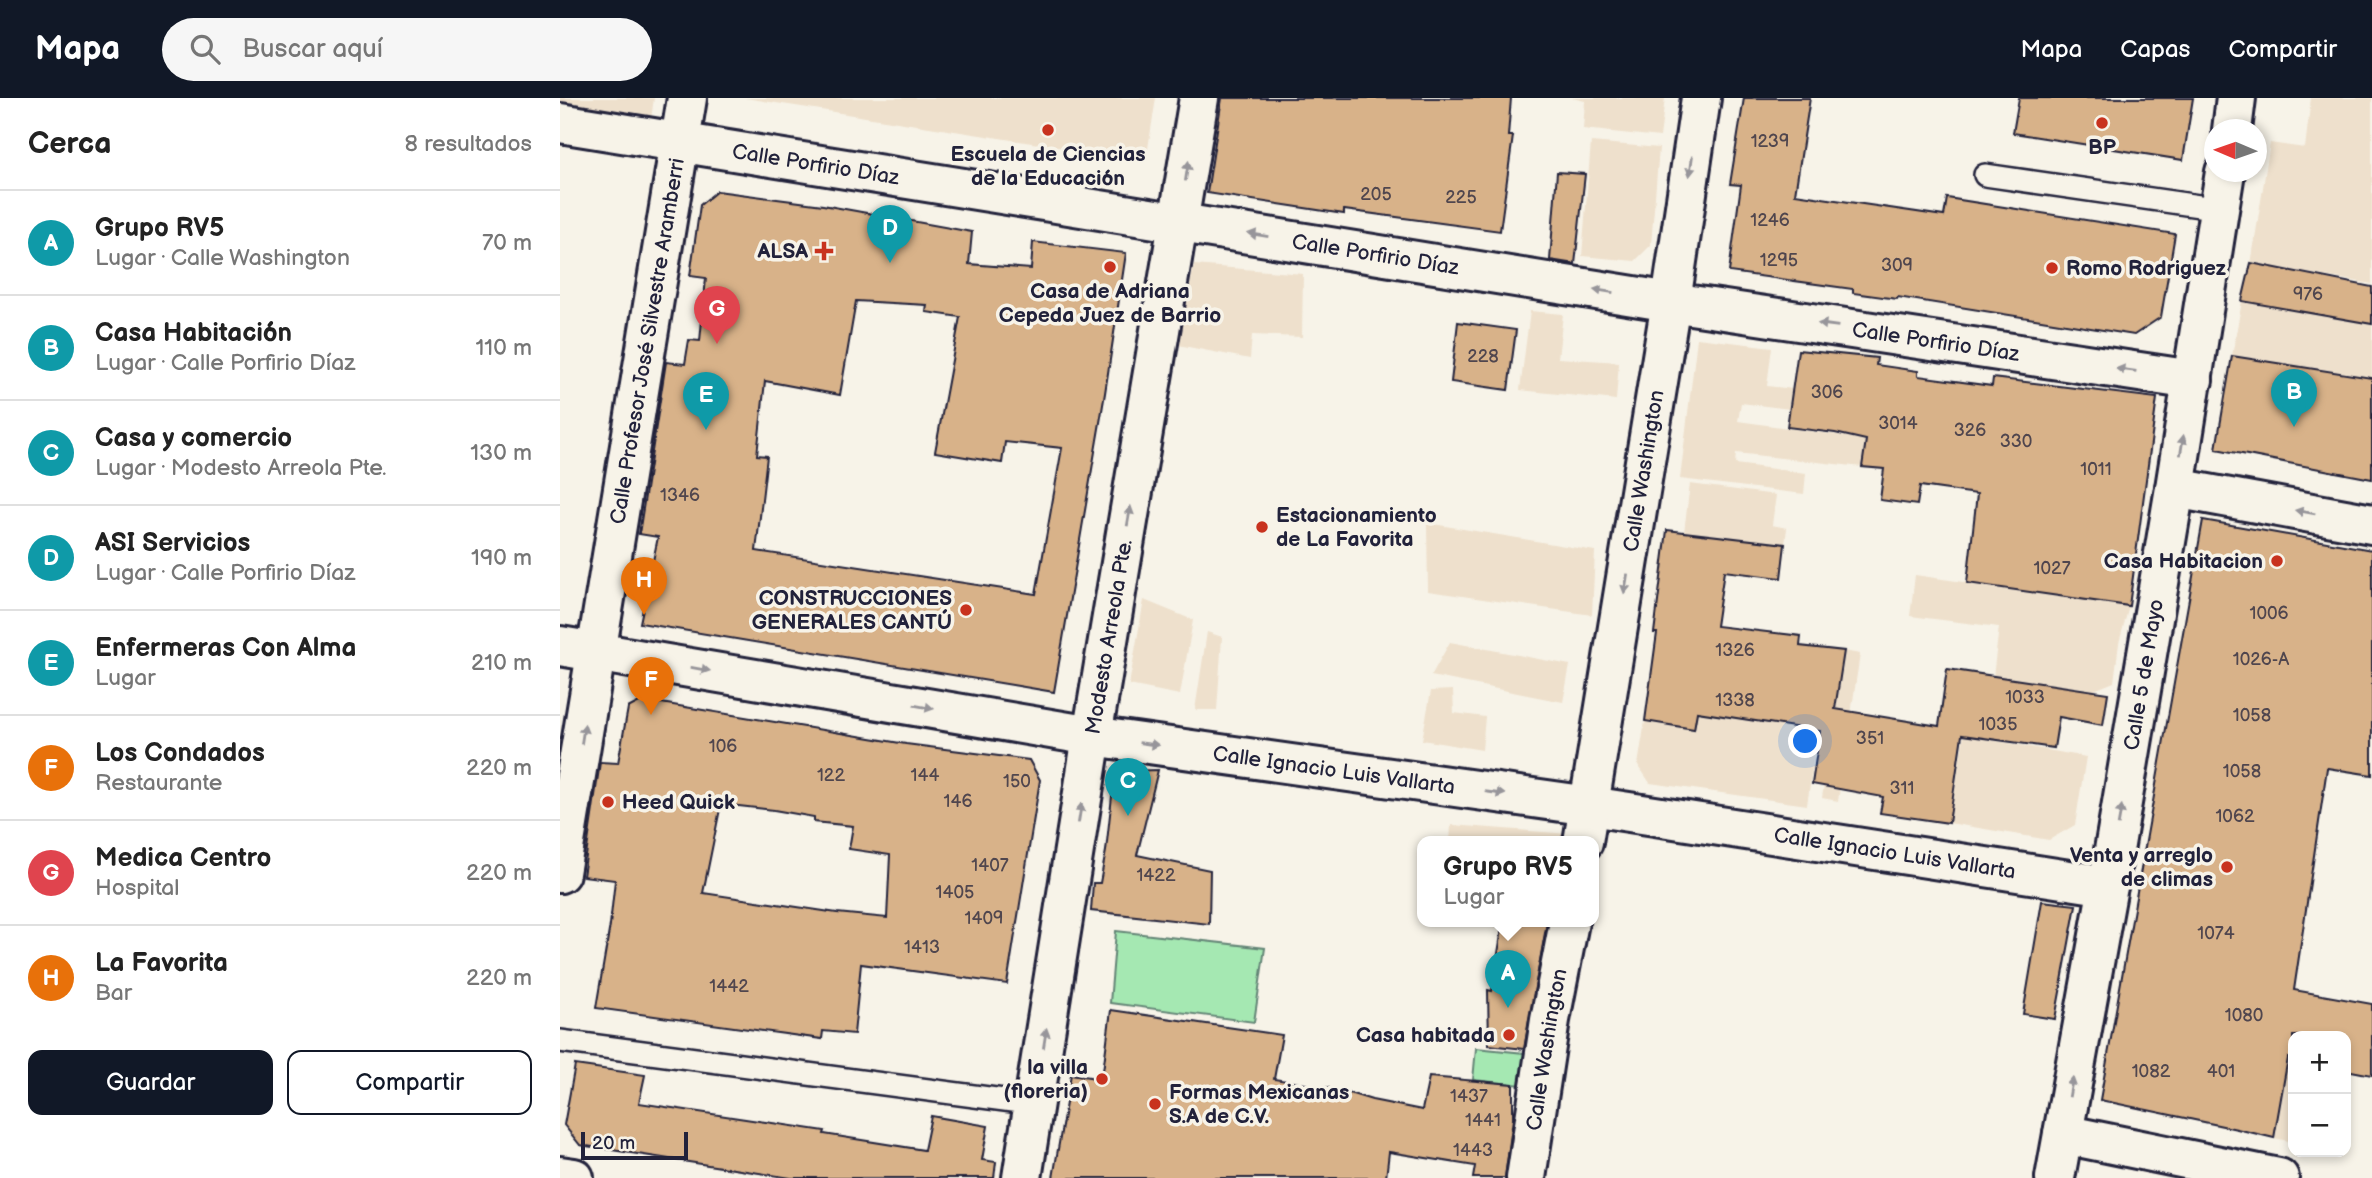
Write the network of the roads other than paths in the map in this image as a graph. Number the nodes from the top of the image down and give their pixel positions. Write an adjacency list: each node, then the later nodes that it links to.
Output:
1 (687, 98): 7 (street, Calle Profesor José Silvestre Aramberri)
2 (1199, 98): 11 (street, Modesto Arreola Pte., one-way to 2)
3 (1701, 98): 12 (street, Calle Washington, one-way to 12)
4 (2236, 98): 5 (street)
5 (2233, 119)
6 (560, 122): 7 (street, Calle Porfirio Díaz)
7 (679, 143): 11 (street, Calle Porfirio Díaz); 16 (street, Calle Profesor José Silvestre Aramberri)
8 (1985, 175): 10 (lane)
9 (2224, 182): 10 (street, Calle 5 de Mayo)
10 (2220, 209): 13 (street, Calle 5 de Mayo)
11 (1179, 222): 12 (street, Calle Porfirio Díaz, one-way to 11); 17 (street, Modesto Arreola Pte., one-way to 11)
12 (1671, 302): 13 (street, Calle Porfirio Díaz, one-way to 12); 18 (street, Calle Washington, one-way to 18)
13 (2193, 380): 14 (street, Calle 5 de Mayo, one-way to 13)
14 (2175, 488): 15 (street, one-way to 14); 20 (street, Calle 5 de Mayo, one-way to 14)
15 (2372, 524)
16 (578, 648): 17 (street, Calle Ignacio Luis Vallarta, one-way to 17); 19 (street, Calle Profesor José Silvestre Aramberri, one-way to 16)
17 (1092, 736): 18 (street, Calle Ignacio Luis Vallarta, one-way to 18); 23 (street, Modesto Arreola Pte., one-way to 17)
18 (1587, 824): 20 (street, Calle Ignacio Luis Vallarta)
19 (560, 873)
20 (2108, 886): 24 (street, Calle 5 de Mayo, one-way to 20)
21 (1568, 927): 28 (street, Calle Washington)
22 (560, 1041): 23 (lane)
23 (1034, 1104): 27 (street, Modesto Arreola Pte.)
24 (2063, 1134): 29 (street, Calle 5 de Mayo); 30 (street)
25 (560, 1176): 26 (street)
26 (574, 1178)
27 (1022, 1178)
28 (1527, 1178)
29 (2055, 1178)
30 (2279, 1178)

